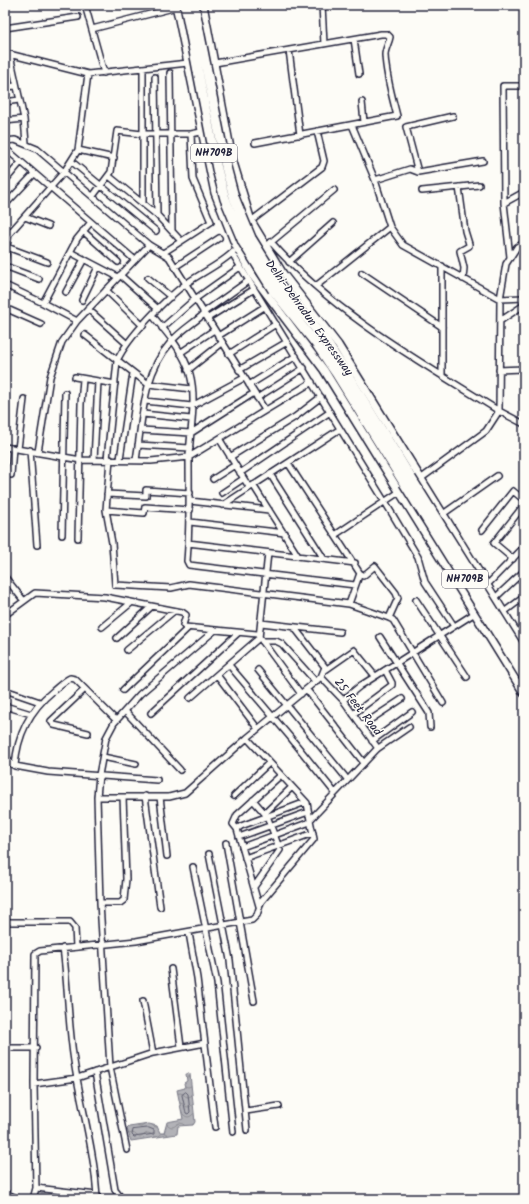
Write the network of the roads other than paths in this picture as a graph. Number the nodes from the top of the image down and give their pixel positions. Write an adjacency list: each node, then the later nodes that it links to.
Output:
1 (85, 5): 8 (street)
2 (194, 5): 258 (highway, Delhi-Dehradun Expressway / NH709B, bridge)
3 (203, 5): 14 (street)
4 (322, 5): 10 (street)
5 (179, 6): 8 (street); 13 (street); 266 (highway, Delhi-Dehradun Expressway / NH709B, bridge)
6 (78, 17): 7 (street)
7 (5, 28)
8 (92, 29): 16 (street)
9 (354, 39): 10 (street); 19 (street); 30 (street)
10 (324, 44): 11 (street)
11 (289, 50): 14 (street); 38 (street)
12 (8, 54): 18 (street); 21 (street)
13 (188, 63): 14 (street); 15 (street); 33 (street)
14 (215, 63): 67 (street)
15 (143, 69): 16 (street); 34 (street)
16 (104, 73): 18 (street)
17 (170, 73): 36 (street)
18 (88, 74): 43 (street)
19 (359, 74)
20 (155, 77): 35 (street)
21 (16, 86): 23 (street); 24 (street)
22 (524, 86): 63 (street)
23 (5, 87)
24 (19, 100): 25 (street); 28 (street)
25 (5, 102)
26 (362, 102): 30 (street)
27 (453, 116): 49 (street)
28 (24, 119): 29 (street); 40 (street)
29 (5, 121)
30 (364, 122): 31 (street)
31 (352, 124): 32 (street); 52 (street)
32 (317, 131): 38 (street); 67 (street)
33 (201, 132): 37 (street); 80 (street)
34 (142, 134): 35 (street); 44 (street); 62 (street)
35 (156, 134): 36 (street); 66 (street)
36 (171, 134): 37 (street); 72 (street)
37 (191, 134): 76 (street)
38 (300, 135): 41 (street)
39 (5, 141): 40 (street)
40 (26, 143): 48 (street)
41 (255, 143)
42 (5, 148): 47 (street)
43 (78, 150): 44 (street); 45 (street)
44 (114, 158): 51 (street)
45 (71, 161): 48 (street); 55 (street)
46 (483, 161): 49 (street)
47 (21, 162): 50 (street); 53 (street)
48 (64, 172): 57 (street); 61 (street)
49 (418, 172): 52 (street)
50 (34, 174): 57 (street); 64 (street)
51 (109, 176): 55 (street); 62 (street)
52 (375, 180): 71 (street)
53 (5, 181)
54 (479, 185): 56 (street)
55 (101, 186): 61 (street); 74 (street)
56 (459, 187): 59 (street); 101 (street)
57 (50, 188): 65 (street); 68 (street)
58 (334, 190): 78 (street)
59 (422, 191)
60 (524, 192): 63 (street)
61 (93, 196): 79 (street)
62 (142, 203): 66 (street)
63 (504, 203): 85 (street)
64 (5, 205)
65 (25, 217): 70 (street); 81 (street)
66 (159, 217): 72 (street)
67 (251, 221): 78 (street)
68 (91, 222): 73 (street); 88 (street)
69 (333, 223): 91 (street)
70 (48, 226)
71 (390, 227): 93 (street); 105 (street)
72 (172, 230): 76 (street)
73 (84, 231): 82 (street); 90 (street)
74 (156, 231)
75 (219, 238): 95 (street)
76 (181, 242): 83 (street)
77 (524, 243): 85 (street)
78 (268, 244): 91 (street); 192 (street)
79 (149, 245): 83 (street); 88 (street)
80 (236, 246): 84 (street); 197 (street)
81 (7, 247): 87 (street); 89 (street)
82 (70, 252): 86 (street); 114 (street)
83 (163, 253): 95 (street)
84 (232, 253): 96 (street); 103 (street)
85 (510, 257): 113 (street)
86 (84, 259): 94 (street); 108 (street)
87 (5, 260)
88 (135, 260): 98 (street)
89 (47, 262)
90 (118, 262)
91 (289, 262): 105 (street)
92 (5, 266): 100 (street)
93 (442, 266): 101 (street); 127 (street)
94 (98, 267): 98 (street); 112 (street)
95 (175, 267): 103 (street)
96 (240, 267): 102 (street); 111 (street)
97 (362, 273): 127 (street)
98 (119, 276): 106 (street); 119 (street)
99 (148, 278): 109 (street)
100 (39, 279)
101 (463, 279): 113 (street)
102 (248, 280): 107 (street); 121 (street)
103 (185, 284): 109 (street); 111 (street)
104 (5, 286): 114 (street)
105 (316, 286): 146 (street)
106 (106, 290): 118 (street); 126 (street)
107 (253, 290): 116 (street); 121 (street)
108 (66, 292)
109 (171, 297): 119 (street)
110 (524, 298): 113 (street)
111 (195, 299): 121 (street); 128 (street)
112 (82, 300)
113 (500, 300): 123 (street)
114 (43, 303): 122 (street)
115 (524, 305): 123 (street)
116 (264, 307): 125 (street); 131 (street)
117 (5, 308): 124 (street)
118 (88, 309): 122 (street); 135 (street)
119 (158, 309): 120 (street)
120 (152, 315): 126 (street); 128 (street)
121 (205, 315): 129 (street); 132 (street)
122 (77, 321): 177 (street)
123 (500, 321): 144 (street)
124 (41, 324)
125 (276, 324): 133 (street); 137 (street)
126 (143, 326): 135 (street)
127 (442, 327): 146 (street)
128 (162, 328): 132 (street)
129 (214, 330): 131 (street); 136 (street)
130 (85, 335): 139 (street)
131 (218, 336): 134 (street)
132 (172, 340): 136 (street); 153 (street)
133 (287, 342): 138 (street); 143 (street)
134 (222, 343): 137 (street); 142 (street)
135 (127, 344): 139 (street)
136 (180, 354): 142 (street)
137 (229, 354): 143 (street)
138 (296, 356): 140 (street); 154 (street)
139 (117, 361): 145 (street); 152 (street)
140 (304, 368): 151 (street); 157 (street)
141 (524, 369): 144 (street)
142 (188, 370): 155 (street)
143 (239, 370): 148 (street)
144 (499, 370): 163 (street)
145 (133, 373): 153 (street); 182 (street)
146 (442, 375): 163 (street)
147 (75, 377): 149 (street)
148 (244, 378): 154 (street); 161 (street)
149 (83, 379): 150 (street); 183 (street)
150 (98, 381): 152 (street); 184 (street)
151 (312, 382): 158 (street); 162 (street)
152 (115, 384): 181 (street)
153 (148, 384): 155 (street); 160 (street)
154 (249, 385): 157 (street)
155 (192, 389): 161 (street)
156 (65, 393): 178 (street)
157 (256, 396): 162 (street); 170 (street)
158 (321, 396): 164 (street); 180 (street)
159 (24, 399): 174 (street)
160 (145, 401): 161 (street); 165 (street)
161 (192, 406): 166 (street)
162 (265, 410): 171 (street)
163 (499, 411): 167 (street); 192 (street)
164 (330, 412): 168 (street); 188 (street)
165 (143, 414): 166 (street); 169 (street)
166 (191, 419): 170 (street)
167 (524, 424)
168 (340, 429): 186 (street); 202 (street)
169 (141, 430): 170 (street); 172 (street)
170 (190, 433): 175 (street)
171 (220, 440): 179 (street); 180 (street)
172 (138, 445): 175 (street); 185 (street)
173 (5, 447): 174 (street)
174 (15, 448): 176 (street); 190 (street)
175 (190, 448): 179 (street)
176 (30, 450): 177 (street); 216 (street)
177 (38, 452): 178 (street)
178 (65, 456): 183 (street); 212 (street)
179 (189, 456): 185 (street); 196 (street)
180 (230, 458): 187 (street)
181 (108, 459): 182 (street); 184 (street); 199 (street)
182 (120, 459): 185 (street)
183 (81, 460): 184 (street); 214 (street)
184 (94, 460)
185 (136, 460)
186 (288, 463): 189 (street); 213 (street)
187 (234, 465): 188 (street); 193 (street)
188 (240, 473): 194 (street)
189 (270, 474): 195 (street); 220 (street)
190 (11, 475)
191 (497, 476): 208 (street)
192 (421, 478): 197 (street); 208 (street)
193 (213, 479)
194 (243, 479): 195 (street); 198 (street)
195 (251, 486): 203 (street); 207 (street)
196 (190, 492): 199 (street); 201 (street)
197 (399, 492): 202 (street); 241 (street)
198 (222, 493)
199 (107, 494): 205 (street)
200 (524, 500): 210 (street)
201 (190, 501): 203 (street); 206 (street)
202 (385, 502): 213 (street); 244 (street)
203 (223, 505): 207 (street)
204 (524, 505): 221 (street)
205 (106, 510): 206 (street); 229 (street)
206 (190, 510): 209 (street)
207 (269, 510): 211 (street)
208 (443, 514): 228 (street)
209 (190, 522): 211 (street); 215 (street)
210 (482, 530)
211 (285, 533): 219 (street)
212 (62, 535)
213 (335, 535): 222 (street)
214 (78, 538)
215 (188, 543): 218 (street); 225 (street)
216 (37, 545)
217 (524, 547): 221 (street)
218 (268, 553): 219 (street); 225 (street)
219 (298, 556): 220 (street)
220 (324, 559): 222 (street)
221 (513, 559): 228 (street)
222 (355, 563): 224 (street)
223 (524, 571): 231 (street)
224 (360, 573): 227 (street); 242 (street)
225 (266, 574): 227 (street); 229 (street)
226 (5, 577): 233 (street)
227 (354, 585): 235 (street)
228 (487, 586): 231 (street)
229 (263, 594): 235 (street); 243 (street)
230 (524, 597): 239 (street)
231 (495, 598): 239 (street)
232 (416, 600): 251 (street)
233 (24, 601): 234 (street); 240 (street)
234 (131, 603): 237 (street); 245 (street)
235 (349, 604): 242 (street)
236 (5, 607): 240 (street)
237 (151, 607): 238 (street); 253 (street)
238 (174, 611): 247 (street); 256 (street)
239 (504, 612): 255 (street)
240 (7, 614)
241 (475, 614): 244 (street); 274 (street)
242 (389, 618): 257 (street)
243 (260, 623): 246 (street); 254 (street)
244 (454, 626): 251 (street)
245 (102, 627)
246 (294, 627): 249 (street); 263 (street)
247 (188, 628): 248 (street); 272 (street)
248 (214, 631): 250 (street); 283 (street)
249 (340, 632)
250 (238, 633): 254 (street); 285 (street)
251 (440, 634): 257 (street); 268 (street)
252 (380, 636): 259 (street)
253 (117, 638)
254 (261, 640): 260 (street); 269 (street); 275 (street)
255 (523, 642)
256 (127, 650)
257 (411, 653): 259 (street); 280 (street)
258 (524, 659)
259 (396, 663): 262 (street); 291 (street)
260 (229, 665): 264 (street); 288 (street)
261 (258, 670): 281 (street)
262 (385, 670): 265 (street); 287 (street)
263 (324, 671): 265 (street); 267 (street)
264 (217, 675): 276 (street); 293 (street)
265 (375, 676): 278 (street)
266 (524, 676)
267 (321, 677): 269 (street); 278 (street, 25 Feet Road)
268 (467, 677)
269 (316, 682): 273 (street)
270 (85, 689): 279 (street); 289 (street); 294 (street)
271 (5, 690): 279 (street)
272 (123, 690)
273 (307, 690): 275 (street); 301 (street)
274 (524, 693)
275 (301, 694): 281 (street)
276 (190, 698)
277 (402, 699): 290 (street)
278 (342, 700): 287 (street, 25 Feet Road)
279 (40, 702): 286 (street)
280 (443, 703)
281 (286, 705): 288 (street); 307 (street)
282 (5, 706): 286 (street)
283 (124, 711): 289 (street); 304 (street)
284 (412, 712): 296 (street)
285 (151, 713)
286 (31, 714): 303 (street)
287 (352, 714): 290 (street, 25 Feet Road)
288 (273, 718): 293 (street); 310 (street)
289 (116, 720): 299 (street)
290 (361, 726): 296 (street, 25 Feet Road)
291 (430, 726)
292 (408, 727): 297 (street)
293 (258, 729): 295 (street)
294 (88, 733)
295 (247, 738): 300 (street); 315 (street)
296 (372, 741): 297 (street, 25 Feet Road)
297 (377, 749): 301 (street)
298 (5, 753): 303 (street)
299 (103, 757): 302 (street); 305 (street)
300 (269, 763): 306 (street); 312 (street)
301 (364, 763): 307 (street)
302 (136, 764)
303 (15, 766): 305 (street)
304 (180, 770)
305 (99, 775): 308 (street); 313 (street)
306 (281, 775): 309 (street); 316 (street)
307 (348, 779): 310 (street)
308 (157, 780)
309 (292, 788): 317 (street); 319 (street)
310 (335, 793): 320 (street)
311 (145, 796): 314 (street); 315 (street); 336 (street)
312 (234, 796)
313 (97, 797): 314 (street); 334 (street)
314 (123, 797): 334 (street)
315 (160, 797): 330 (street)
316 (253, 800): 319 (street); 322 (street)
317 (306, 802): 318 (street); 319 (street)
318 (308, 812): 320 (street); 321 (street)
319 (266, 815): 321 (street); 322 (street)
320 (310, 821): 323 (street); 324 (street)
321 (271, 826): 324 (street); 325 (street)
322 (237, 829): 325 (street)
323 (313, 833): 327 (street); 335 (street)
324 (274, 836): 327 (street); 328 (street)
325 (239, 837): 328 (street)
326 (226, 842): 338 (street)
327 (278, 845): 331 (street); 333 (street)
328 (242, 847): 331 (street)
329 (209, 854): 339 (street)
330 (167, 856)
331 (245, 858): 333 (street)
332 (193, 867): 340 (street)
333 (254, 887): 335 (street)
334 (100, 903): 342 (street)
335 (259, 906): 338 (street)
336 (160, 907)
337 (5, 922): 343 (street)
338 (240, 923): 339 (street); 347 (street)
339 (223, 927): 340 (street); 358 (street)
340 (207, 930): 341 (street); 361 (street)
341 (189, 933): 342 (street); 348 (street)
342 (103, 944): 343 (street); 353 (street)
343 (76, 947): 344 (street)
344 (63, 948): 350 (street); 355 (street)
345 (171, 969): 349 (street)
346 (143, 1001): 352 (street)
347 (254, 1001)
348 (205, 1043): 349 (street); 359 (street)
349 (181, 1047): 352 (street)
350 (36, 1048): 351 (street); 356 (street)
351 (5, 1049)
352 (153, 1053): 353 (street)
353 (110, 1067): 354 (street); 362 (street)
354 (95, 1072): 355 (street); 368 (street)
355 (77, 1078): 356 (street); 365 (street)
356 (34, 1084): 363 (street)
357 (280, 1106): 358 (street)
358 (246, 1111): 360 (street)
359 (215, 1127)
360 (247, 1130)
361 (233, 1132)
362 (126, 1150)
363 (36, 1188): 365 (street); 367 (street)
364 (5, 1193): 366 (street)
365 (97, 1197)
366 (18, 1199)
367 (33, 1199)
368 (122, 1199)

